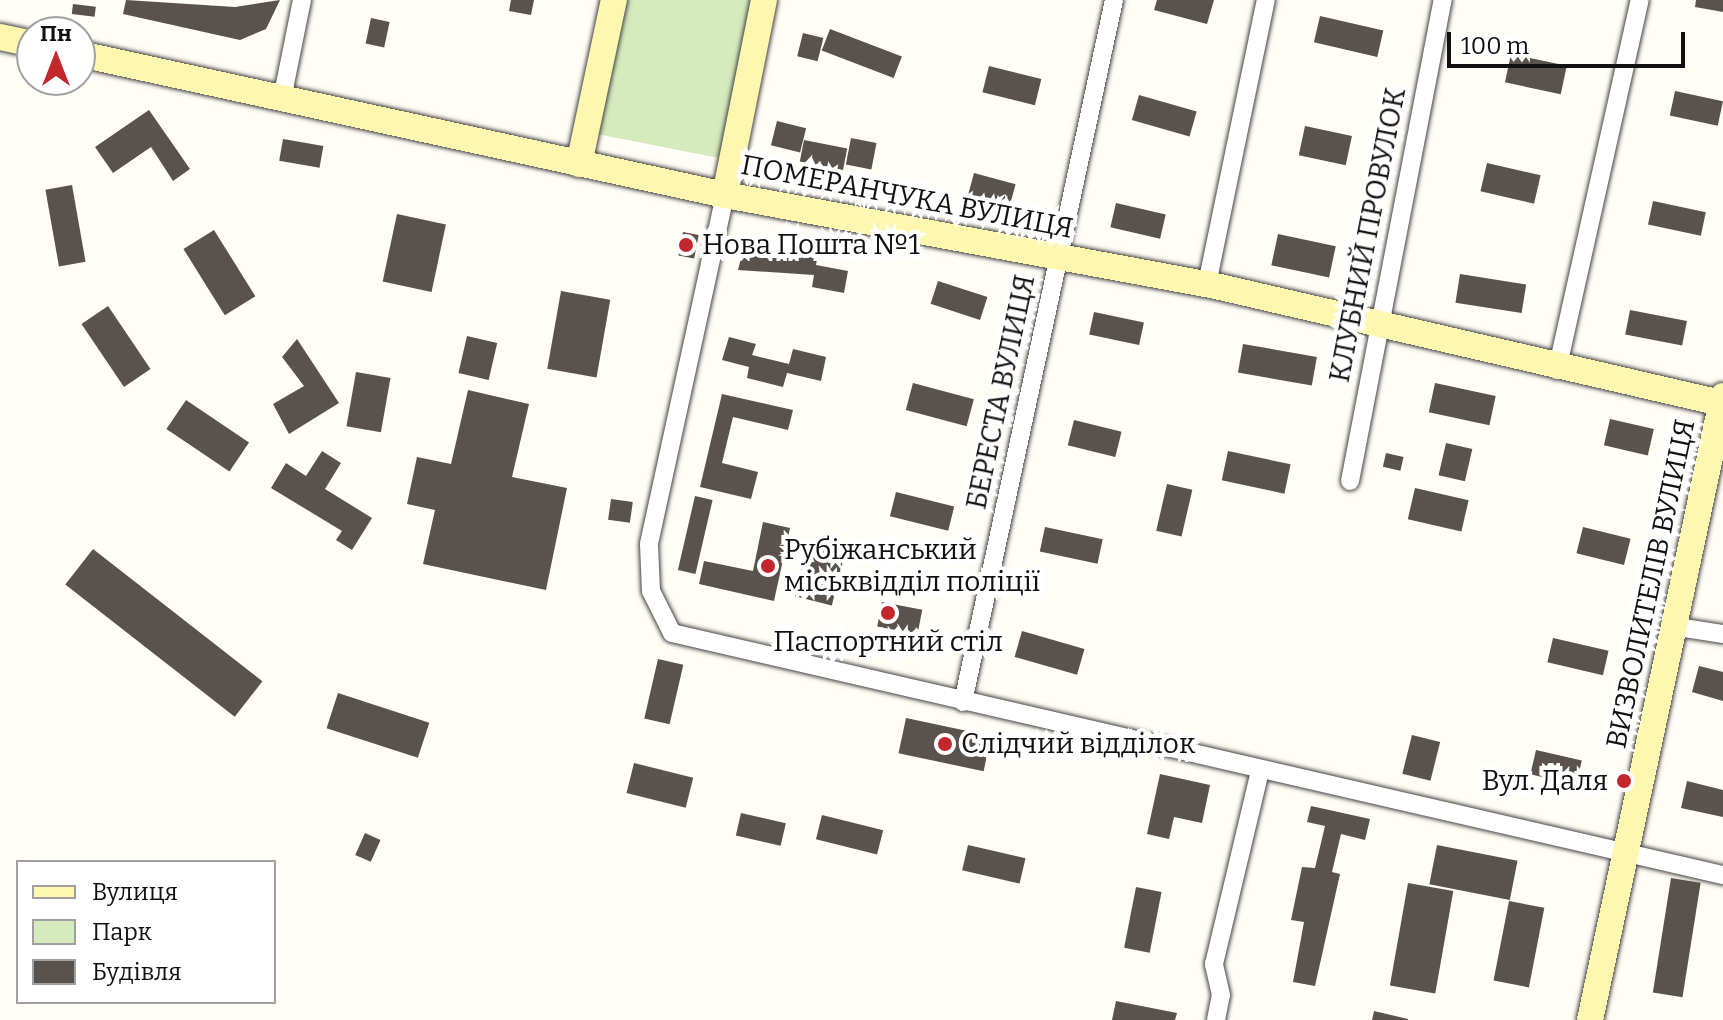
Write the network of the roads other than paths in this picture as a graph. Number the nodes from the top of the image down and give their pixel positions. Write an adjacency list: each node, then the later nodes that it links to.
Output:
1 (302, 0): 9 (street)
2 (614, 0): 10 (street)
3 (764, 0): 11 (street)
4 (1114, 0): 12 (street, БЕРЕСТА ВУЛИЦЯ)
5 (1266, 0): 13 (street)
6 (1443, 0): 14 (street, КЛУБНИЙ ПРОВУЛОК)
7 (1640, 0): 15 (street)
8 (96, 58): 9 (street, ПОМЕРАНЧУКА ВУЛИЦЯ)
9 (282, 99): 10 (street, ПОМЕРАНЧУКА ВУЛИЦЯ)
10 (579, 164): 11 (street, ПОМЕРАНЧУКА ВУЛИЦЯ)
11 (725, 195): 12 (street, ПОМЕРАНЧУКА ВУЛИЦЯ); 20 (street)
12 (1058, 258): 13 (street, ПОМЕРАНЧУКА ВУЛИЦЯ); 20 (street, БЕРЕСТА ВУЛИЦЯ)
13 (1207, 284): 14 (street, ПОМЕРАНЧУКА ВУЛИЦЯ)
14 (1379, 322): 15 (street, ПОМЕРАНЧУКА ВУЛИЦЯ); 17 (street, КЛУБНИЙ ПРОВУЛОК)
15 (1557, 370): 16 (street, ПОМЕРАНЧУКА ВУЛИЦЯ)
16 (1722, 400): 18 (street, ВИЗВОЛИТЕЛІВ ВУЛИЦЯ)
17 (1350, 481)
18 (1677, 627): 19 (street); 22 (street, ВИЗВОЛИТЕЛІВ ВУЛИЦЯ)
19 (1723, 634)
20 (963, 702): 21 (street)
21 (1260, 771): 22 (street); 24 (street)
22 (1625, 850): 23 (street); 25 (street, ВИЗВОЛИТЕЛІВ ВУЛИЦЯ)
23 (1723, 875)
24 (1216, 1020)
25 (1590, 1020)

